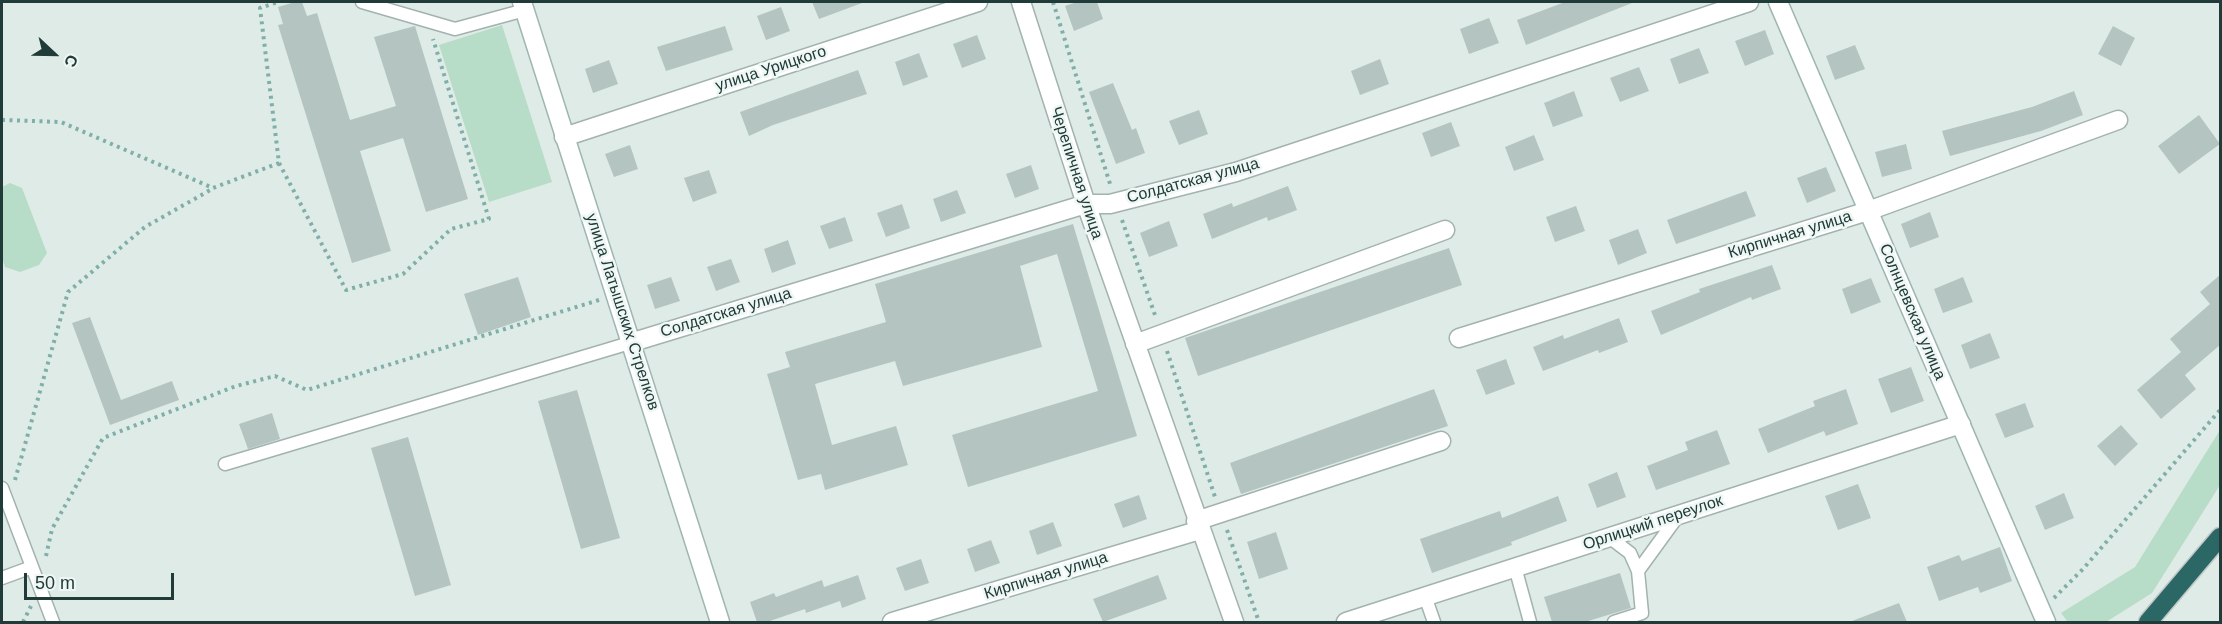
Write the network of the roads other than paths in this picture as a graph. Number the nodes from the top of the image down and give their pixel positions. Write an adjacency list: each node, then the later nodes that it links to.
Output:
1 (362, 2): 6 (lane)
2 (978, 2): 8 (street, улица Урицкого)
3 (1021, 2): 9 (street, Черепичная улица)
4 (1749, 2): 9 (street, Солдатская улица)
5 (1778, 2): 10 (street, Солнцевская улица)
6 (523, 6): 8 (street, улица Латышских Стрелков)
7 (2118, 120): 10 (street, Кирпичная улица)
8 (564, 137): 13 (street, улица Латышских Стрелков)
9 (1086, 204): 13 (street, Солдатская улица); 14 (street, Черепичная улица)
10 (1868, 211): 12 (street, Кирпичная улица); 15 (street, Солнцевская улица)
11 (1445, 230): 14 (street)
12 (1459, 338)
13 (633, 342): 17 (lane); 30 (street, улица Латышских Стрелков)
14 (1135, 344): 20 (street, Черепичная улица)
15 (1960, 424): 19 (street, Орлицкий переулок); 28 (street, Солнцевская улица)
16 (1441, 441): 20 (street)
17 (225, 464)
18 (2, 488): 23 (lane)
19 (1678, 515): 21 (street, Орлицкий переулок); 25 (lane)
20 (1198, 525): 31 (street, Кирпичная улица); 32 (street, Черепичная улица)
21 (1610, 537): 24 (street, Орлицкий переулок); 25 (lane)
22 (2220, 537): 37 (highway)
23 (32, 567): 26 (lane); 29 (lane)
24 (1515, 567): 27 (street, Орлицкий переулок); 35 (lane)
25 (1638, 570): 36 (lane)
26 (2, 578)
27 (1425, 596): 33 (street, Орлицкий переулок); 34 (lane)
28 (2044, 617)
29 (53, 622)
30 (720, 622)
31 (892, 622)
32 (1234, 622)
33 (1346, 622)
34 (1434, 622)
35 (1530, 622)
36 (1614, 622)
37 (2148, 622)

